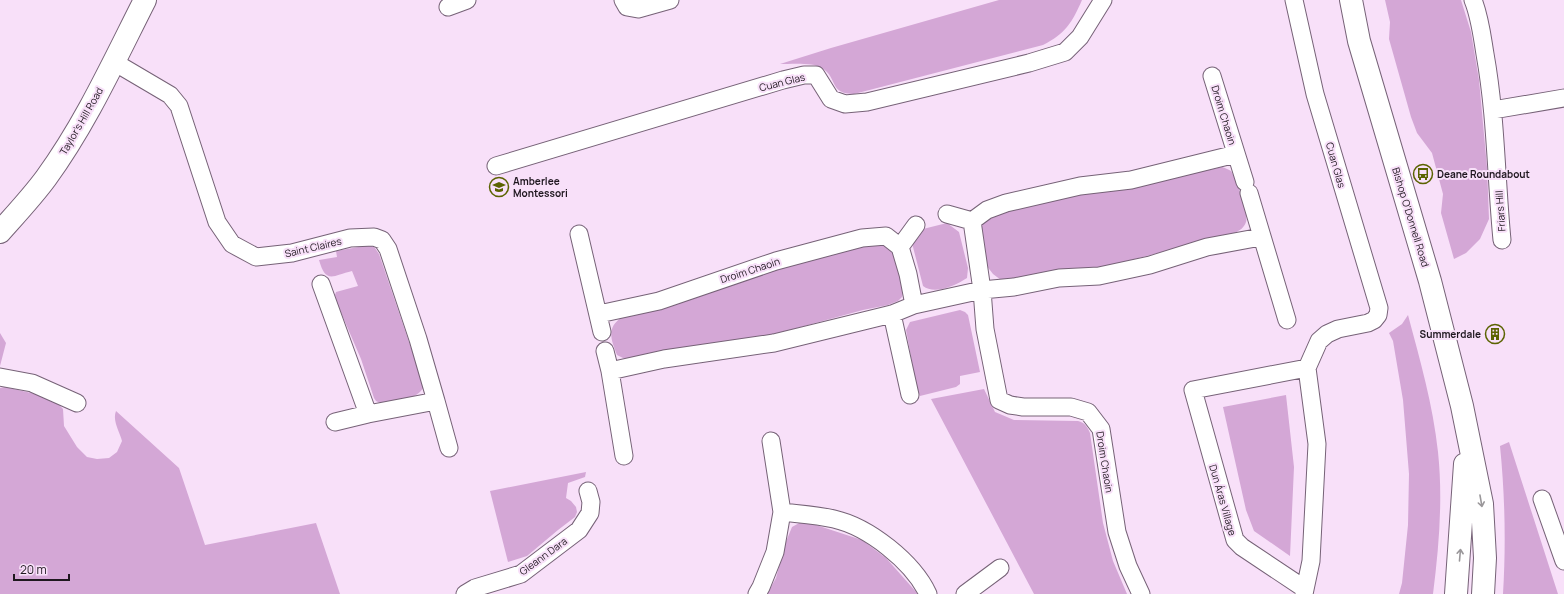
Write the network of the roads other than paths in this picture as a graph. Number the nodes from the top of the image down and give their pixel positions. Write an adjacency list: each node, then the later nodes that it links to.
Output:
1 (145, 0): 10 (main road, Taylor's Hill Road)
2 (467, 0): 9 (street)
3 (623, 0): 4 (street)
4 (670, 0)
5 (1103, 0): 15 (street, Cuan Glas)
6 (1294, 0): 32 (street, Cuan Glas)
7 (1351, 0): 40 (main road, Bishop O'Donnell Road)
8 (1473, 0): 13 (street, Friars Hill)
9 (448, 8)
10 (114, 62): 19 (main road, Taylor's Hill Road); 36 (street, Saint Claires)
11 (1212, 76): 14 (street, Droim Chaoin)
12 (1564, 98): 13 (street)
13 (1493, 110): 22 (street, Friars Hill)
14 (1236, 154): 17 (street, Droim Chaoin); 21 (street, Droim Chaoin)
15 (496, 166)
16 (947, 214): 17 (street)
17 (972, 221): 25 (street, Droim Chaoin)
18 (916, 225): 23 (street)
19 (0, 232)
20 (579, 234): 27 (street)
21 (1261, 237): 25 (street); 29 (street, Droim Chaoin)
22 (1502, 240)
23 (900, 246): 26 (street); 27 (street, Droim Chaoin)
24 (321, 284): 38 (street)
25 (982, 290): 26 (street); 54 (street, Droim Chaoin)
26 (914, 305): 28 (street)
27 (599, 314): 30 (street)
28 (892, 314): 33 (street); 35 (street)
29 (1287, 320)
30 (602, 332)
31 (605, 351): 33 (street)
32 (1307, 368): 49 (street, Dun Áras Village); 49 (street, Dun Áras Village)
33 (610, 371): 43 (street)
34 (0, 377): 37 (street)
35 (910, 395)
36 (436, 401): 38 (street); 42 (street, Saint Claires)
37 (77, 403)
38 (368, 414): 39 (street)
39 (335, 422)
40 (1467, 436): 55 (main road, Bishop O'Donnell Road, one-way to 40); 56 (main road, Bishop O'Donnell Road, one-way to 56)
41 (771, 441): 46 (street)
42 (449, 448)
43 (624, 456)
44 (588, 491): 50 (street, Gleann Dara)
45 (1542, 499): 47 (street)
46 (782, 512): 51 (street); 52 (street)
47 (1564, 561)
48 (1000, 568): 53 (street)
49 (1305, 592)
50 (465, 594)
51 (757, 594)
52 (928, 594)
53 (965, 594)
54 (1141, 594)
55 (1456, 594)
56 (1483, 594)

